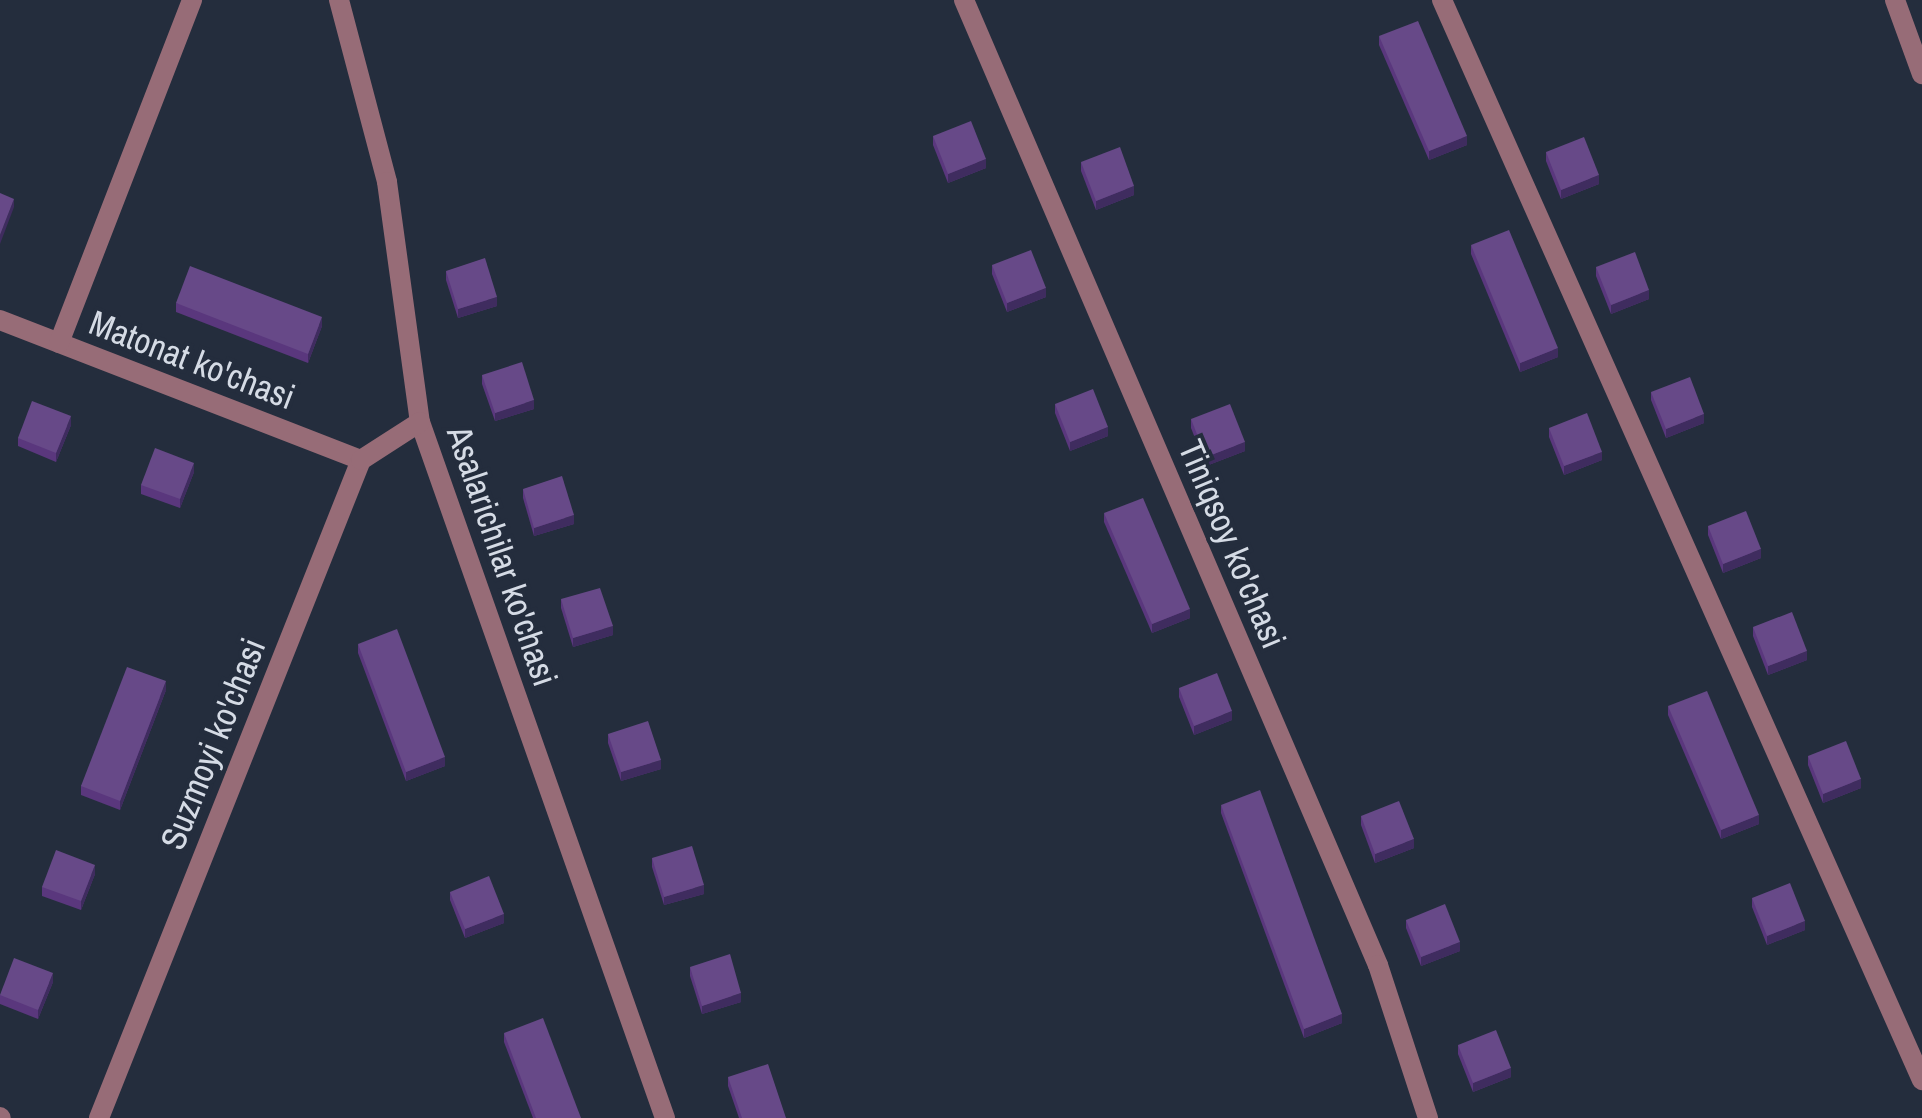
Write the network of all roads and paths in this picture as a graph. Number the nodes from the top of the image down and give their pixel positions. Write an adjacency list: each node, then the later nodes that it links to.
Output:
1 (192, 0): 8 (street)
2 (339, 0): 9 (street, Asalarichilar ko'chasi)
3 (964, 0): 14 (street, Tiniqsoy ko'chasi)
4 (1442, 0): 11 (street)
5 (1895, 0): 6 (street)
6 (1922, 74)
7 (0, 320): 8 (street, Matonat ko'chasi)
8 (59, 343): 10 (street, Matonat ko'chasi)
9 (420, 422): 10 (street); 13 (street, Asalarichilar ko'chasi)
10 (361, 460): 12 (street, Suzmoyi ko'chasi)
11 (1922, 1080)
12 (99, 1118)
13 (665, 1118)
14 (1428, 1118)

